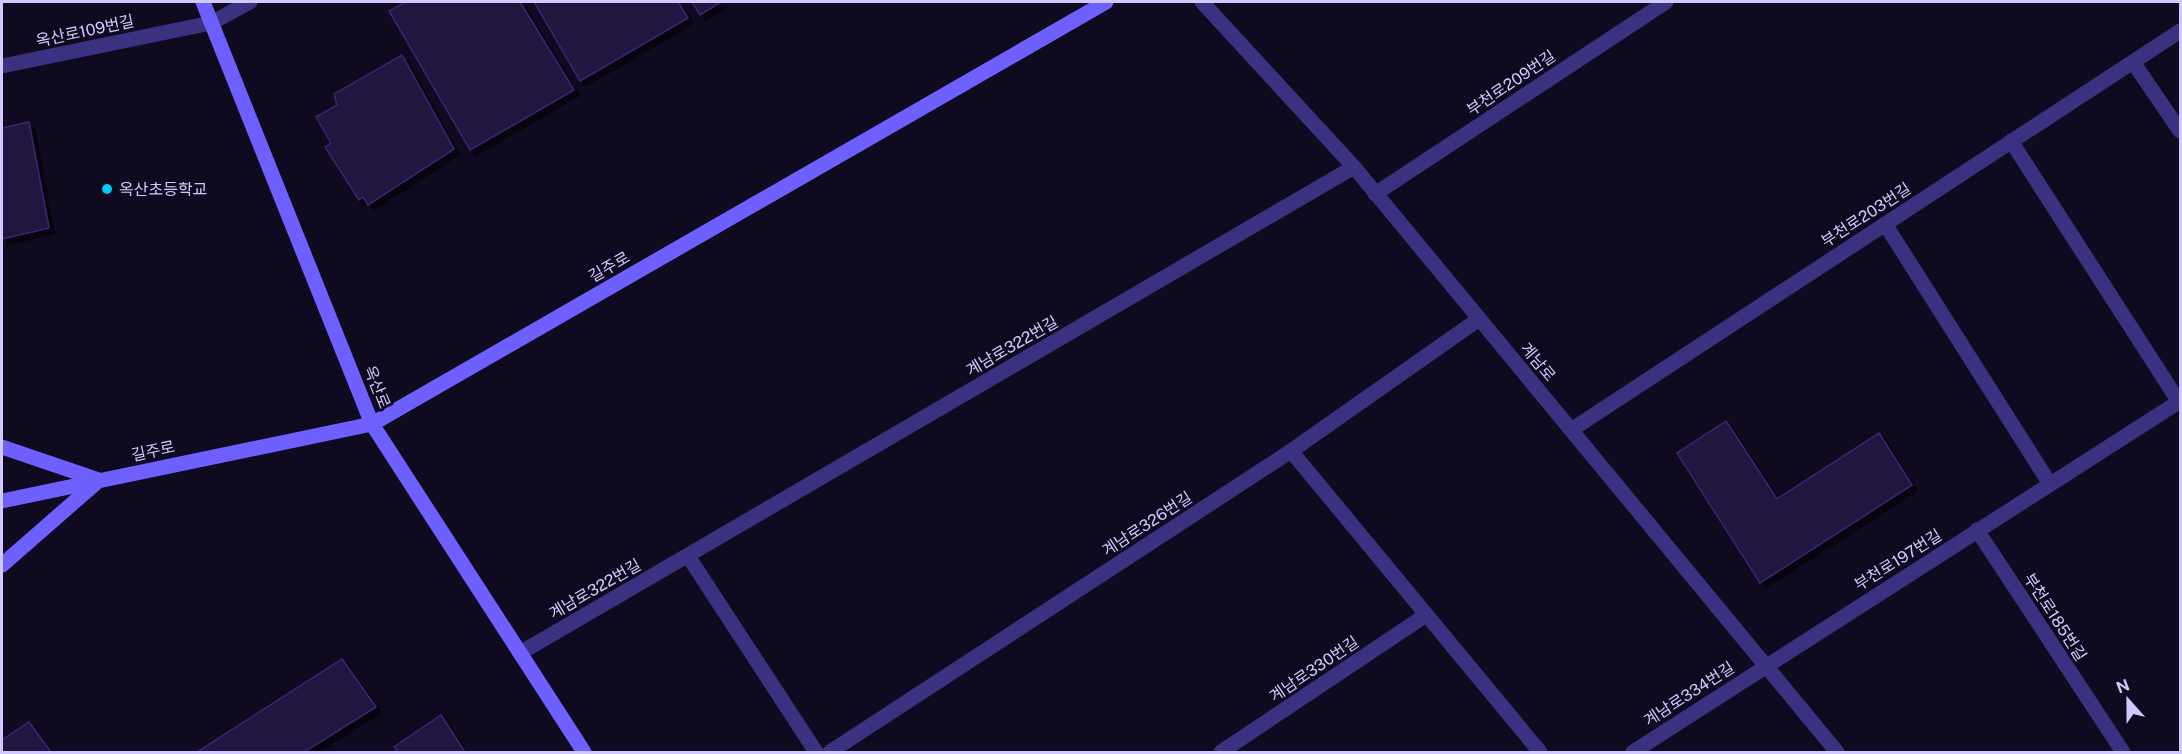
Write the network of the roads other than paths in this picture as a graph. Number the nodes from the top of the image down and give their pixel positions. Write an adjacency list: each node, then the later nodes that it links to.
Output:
1 (203, 2): 6 (street, 옥산로)
2 (250, 2): 6 (street, 옥산로109번길)
3 (1106, 2): 17 (street, 길주로)
4 (1202, 2): 12 (street, 계남로)
5 (1666, 2): 13 (street, 부천로209번길)
6 (211, 23): 9 (street, 옥산로109번길); 17 (street, 옥산로)
7 (2181, 31): 8 (street, 부천로203번길)
8 (2133, 62): 10 (street); 11 (street, 부천로203번길)
9 (2, 66)
10 (2181, 131)
11 (2011, 141): 14 (street, 부천로203번길); 16 (street, 부천로197번길)
12 (1354, 167): 13 (street, 계남로); 25 (street, 계남로322번길)
13 (1375, 194): 15 (street, 계남로)
14 (1886, 224): 18 (street, 부천로203번길); 22 (street)
15 (1479, 319): 18 (street, 계남로); 20 (street, 계남로326번길)
16 (2180, 401): 22 (street, 부천로197번길)
17 (372, 424): 21 (street, 길주로); 28 (street, 옥산로)
18 (1570, 430): 29 (street, 계남로)
19 (2, 447): 21 (street)
20 (1291, 452): 27 (street); 32 (street, 계남로326번길)
21 (99, 480): 23 (street, 길주로); 26 (street, 길주로)
22 (2049, 484): 24 (street, 부천로197번길)
23 (2, 501)
24 (1977, 530): 29 (street, 부천로197번길); 37 (street, 부천로185번길)
25 (688, 556): 28 (street, 계남로322번길); 31 (street)
26 (2, 566)
27 (1426, 615): 33 (street, 계남로330번길); 34 (street)
28 (520, 653): 30 (street, 옥산로)
29 (1765, 665): 35 (street, 계남로334번길); 36 (street, 계남로)
30 (584, 753)
31 (816, 753)
32 (830, 753)
33 (1221, 753)
34 (1540, 753)
35 (1633, 753)
36 (1837, 753)
37 (2123, 753)

